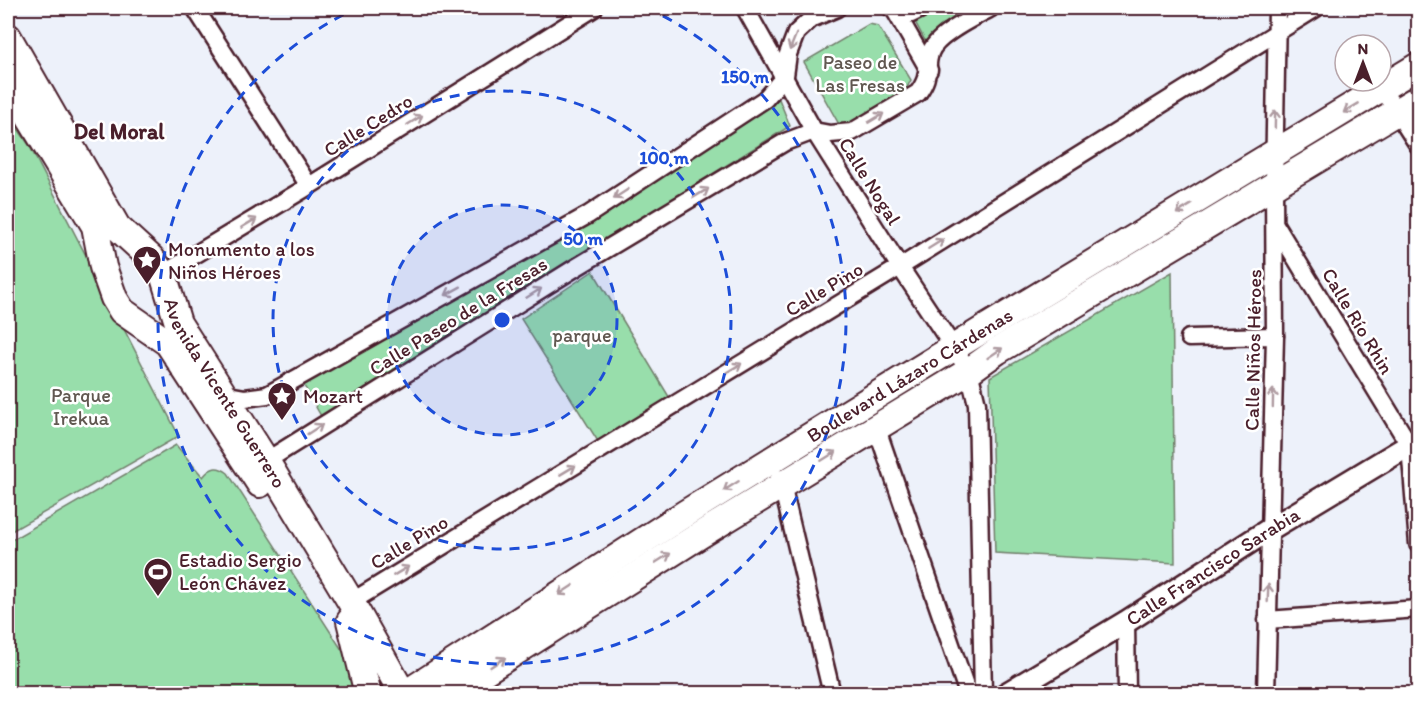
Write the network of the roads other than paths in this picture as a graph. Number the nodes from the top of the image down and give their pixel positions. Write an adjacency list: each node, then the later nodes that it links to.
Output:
1 (195, 8): 23 (street)
2 (594, 8): 23 (street, Calle Cedro, one-way to 2)
3 (745, 8): 14 (street, Calle Nogal)
4 (837, 8): 14 (street, Calle Paseo de la Fresas, one-way to 14)
5 (892, 8): 6 (street); 13 (street)
6 (923, 8)
7 (990, 8): 13 (street, Calle Paseo de la Fresas)
8 (1277, 8): 10 (street, Calle Niños Héroes)
9 (1316, 8): 10 (street, Calle Pino)
10 (1278, 32): 22 (street, Calle Niños Héroes, one-way to 10); 28 (street, Calle Pino, one-way to 10)
11 (8, 37): 26 (main road, Avenida Vicente Guerrero)
12 (1419, 66): 15 (main road, Boulevard Lázaro Cárdenas)
13 (929, 70): 20 (street, Calle Paseo de la Fresas, one-way to 13)
14 (784, 76): 20 (street, Calle Nogal); 36 (street, Calle Paseo de la Fresas, one-way to 36)
15 (1393, 82)
16 (9, 89): 27 (main road, Avenida Vicente Guerrero)
17 (1375, 93): 22 (main road, Boulevard Lázaro Cárdenas, one-way to 22)
18 (1388, 93): 19 (street)
19 (1408, 106): 21 (street); 24 (main road, Boulevard Lázaro Cárdenas)
20 (814, 131): 28 (street, Calle Nogal); 39 (street, Calle Paseo de la Fresas, one-way to 20)
21 (1419, 145)
22 (1274, 154): 24 (street, Calle Niños Héroes); 34 (main road, Boulevard Lázaro Cárdenas, one-way to 34)
23 (309, 186): 29 (street, Calle Cedro, one-way to 23)
24 (1274, 187): 25 (street, Calle Niños Héroes); 35 (main road, Boulevard Lázaro Cárdenas, one-way to 24)
25 (1275, 226): 32 (street, Calle Niños Héroes); 38 (street, Calle Río Rhin)
26 (141, 248): 27 (main road); 29 (main road, Avenida Vicente Guerrero)
27 (103, 267): 31 (main road, Avenida Vicente Guerrero)
28 (900, 267): 34 (street, Calle Nogal); 46 (street, Calle Pino, one-way to 28)
29 (163, 274): 30 (main road, Avenida Vicente Guerrero)
30 (172, 304): 31 (main road); 36 (main road, Avenida Vicente Guerrero)
31 (135, 320): 46 (main road, Avenida Vicente Guerrero)
32 (1275, 336): 33 (street); 43 (street, Calle Niños Héroes, one-way to 32)
33 (1188, 338)
34 (954, 348): 35 (street, Calle Nogal); 40 (main road, Boulevard Lázaro Cárdenas)
35 (969, 371): 37 (main road, Boulevard Lázaro Cárdenas); 55 (street, Calle Nogal)
36 (223, 394): 39 (main road, Avenida Vicente Guerrero)
37 (876, 426): 41 (main road, Boulevard Lázaro Cárdenas, one-way to 37); 54 (street)
38 (1414, 443): 42 (street, Calle Río Rhin); 43 (street, Calle Francisco Sarabia)
39 (266, 461): 46 (main road, Avenida Vicente Guerrero)
40 (770, 461): 41 (street); 51 (main road, Boulevard Lázaro Cárdenas, one-way to 51)
41 (782, 485): 52 (main road, Boulevard Lázaro Cárdenas, one-way to 41); 53 (street)
42 (1417, 514): 44 (street, Calle Río Rhin)
43 (1270, 529): 47 (street, Calle Niños Héroes, one-way to 43); 48 (street, Calle Francisco Sarabia)
44 (1419, 544)
45 (1419, 609): 47 (street)
46 (351, 612): 49 (main road); 50 (main road, Avenida Vicente Guerrero); 51 (main road, Avenida Vicente Guerrero)
47 (1267, 620): 58 (street, Calle Niños Héroes)
48 (1126, 622): 56 (street, Calle Francisco Sarabia); 57 (street)
49 (368, 693)
50 (383, 693)
51 (404, 693)
52 (449, 693)
53 (832, 693)
54 (968, 693)
55 (983, 693)
56 (1006, 693)
57 (1127, 693)
58 (1266, 693)

